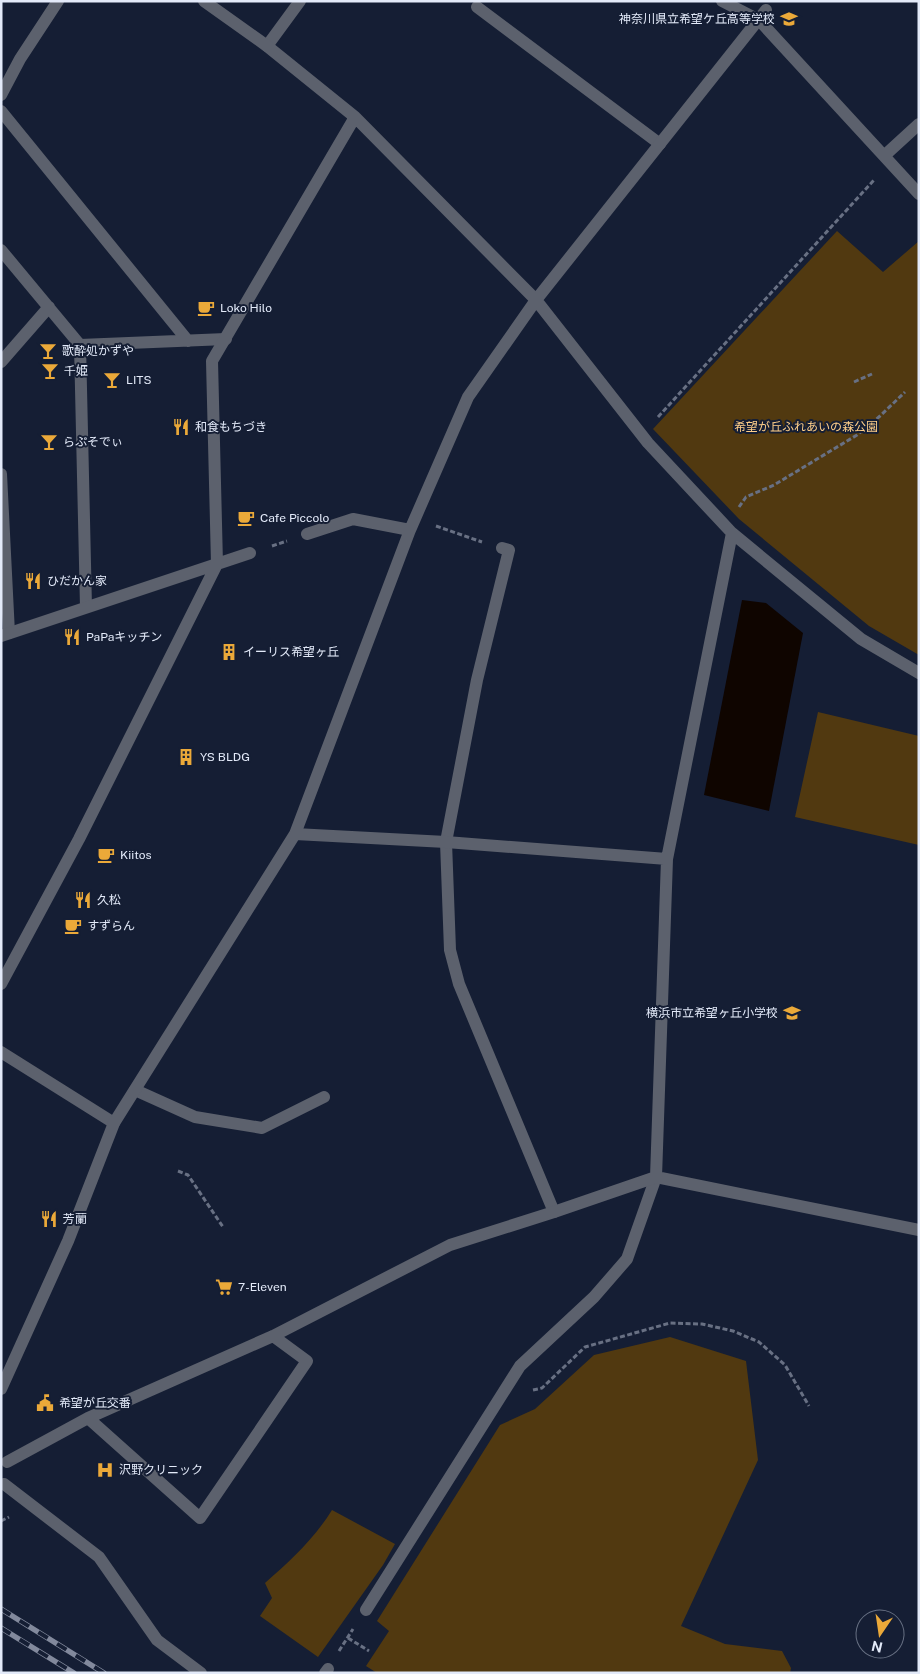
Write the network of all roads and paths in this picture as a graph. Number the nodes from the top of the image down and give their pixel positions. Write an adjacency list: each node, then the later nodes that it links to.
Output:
1 (58, 1): 8 (street)
2 (204, 1): 7 (street)
3 (300, 1): 7 (street)
4 (722, 1): 6 (street)
5 (477, 7): 12 (street)
6 (762, 15): 12 (street); 13 (street)
7 (267, 46): 10 (street)
8 (1, 96)
9 (1, 111): 19 (street)
10 (355, 117): 16 (street); 18 (street)
11 (919, 124): 13 (street)
12 (660, 144): 16 (street)
13 (887, 159): 14 (street); 25 (path)
14 (919, 194)
15 (1, 250): 17 (street)
16 (536, 300): 25 (street); 28 (street)
17 (49, 307): 20 (street); 21 (street)
18 (226, 339): 19 (street); 33 (street)
19 (188, 341): 20 (street)
20 (80, 344): 34 (street)
21 (1, 362)
22 (872, 374): 23 (path)
23 (854, 382)
24 (905, 392): 27 (path)
25 (641, 435): 29 (street)
26 (1, 474): 35 (street)
27 (736, 510)
28 (412, 524): 30 (street); 31 (path); 37 (street)
29 (732, 533): 36 (street); 39 (street)
30 (307, 534): 32 (path)
31 (502, 548): 38 (street)
32 (250, 553): 33 (street)
33 (217, 564): 34 (street); 40 (street)
34 (86, 607): 35 (street)
35 (5, 635)
36 (919, 673)
37 (295, 834): 38 (street); 42 (street)
38 (446, 842): 39 (street); 47 (street)
39 (667, 859): 46 (street)
40 (1, 984)
41 (1, 1052): 44 (street)
42 (135, 1090): 43 (street); 44 (street)
43 (324, 1097)
44 (114, 1124): 51 (street)
45 (178, 1171): 48 (path)
46 (656, 1177): 47 (street); 49 (street); 52 (street)
47 (554, 1212): 50 (street)
48 (223, 1227)
49 (919, 1230)
50 (273, 1336): 54 (street); 54 (street)
51 (1, 1389)
52 (502, 1394): 53 (path); 57 (street)
53 (809, 1406)
54 (88, 1418): 55 (street)
55 (4, 1460): 56 (street)
56 (3, 1485): 61 (street)
57 (366, 1610): 58 (path)
58 (348, 1638): 59 (path); 60 (path)
59 (369, 1651)
60 (327, 1671)
61 (201, 1673)

